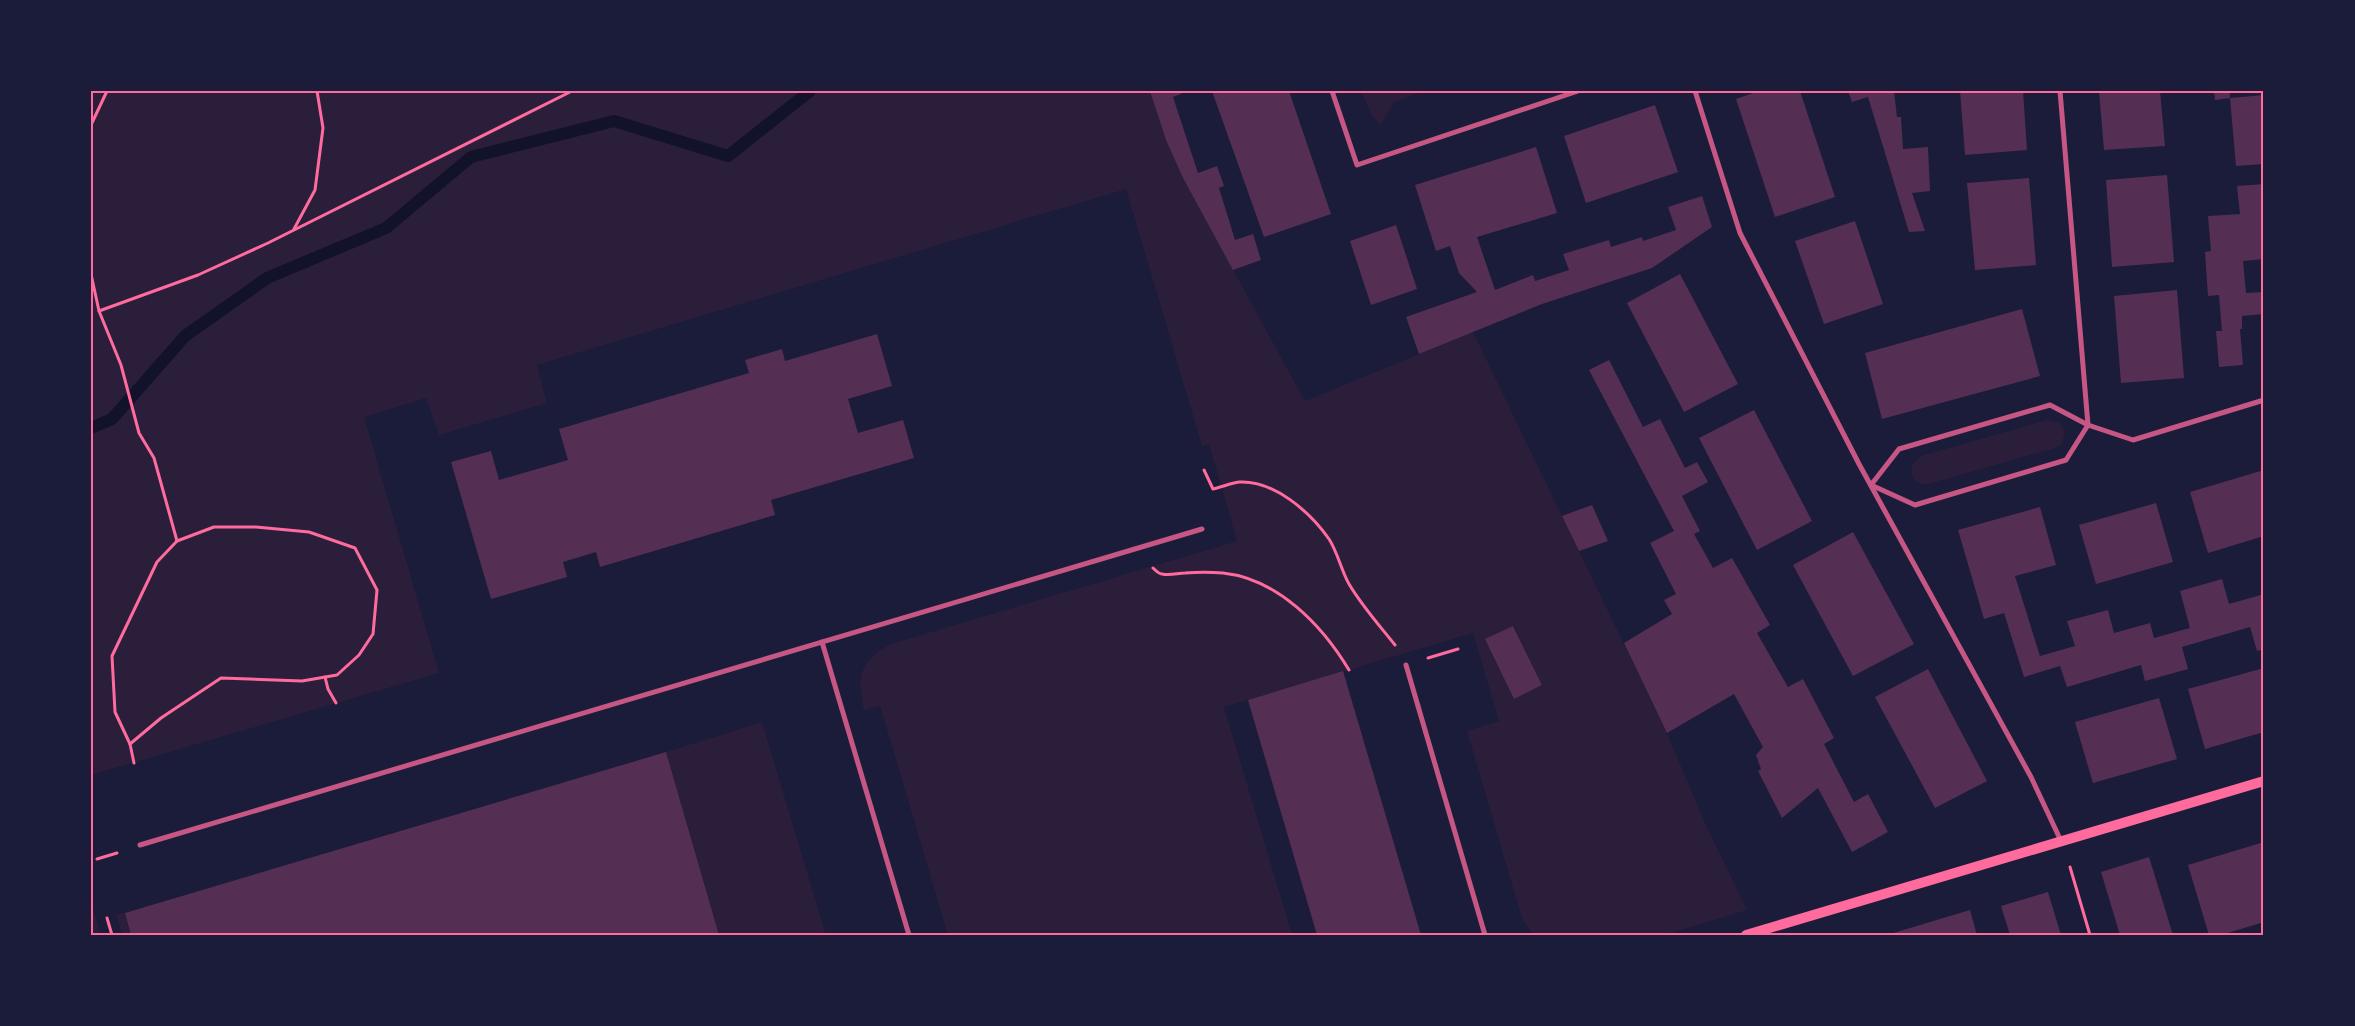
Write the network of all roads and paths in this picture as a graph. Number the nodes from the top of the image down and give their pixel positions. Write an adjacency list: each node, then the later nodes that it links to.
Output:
1 (107, 91): 8 (path)
2 (317, 91): 9 (path)
3 (572, 91): 9 (path)
4 (1332, 91): 5 (street)
5 (1578, 91)
6 (1695, 91): 15 (street)
7 (2060, 91): 13 (street)
8 (91, 125)
9 (293, 230): 11 (path)
10 (91, 274): 11 (path)
11 (99, 311): 17 (path)
12 (2264, 400): 13 (street)
13 (2088, 425): 15 (street); 15 (street)
14 (1204, 470): 21 (path)
15 (1871, 486): 28 (street)
16 (1202, 529): 18 (street)
17 (177, 541): 23 (path); 25 (path)
18 (1139, 548): 19 (street); 22 (path)
19 (822, 642): 29 (street); 33 (street)
20 (1458, 649): 21 (path)
21 (1406, 665): 34 (street)
22 (1349, 670)
23 (325, 677): 24 (path); 25 (path)
24 (336, 703)
25 (130, 744): 26 (path)
26 (134, 763)
27 (2264, 782): 28 (main road)
28 (2061, 840): 35 (main road)
29 (140, 845)
30 (2070, 866): 36 (path)
31 (107, 918): 32 (path)
32 (112, 935)
33 (908, 935)
34 (1486, 935)
35 (1746, 935)
36 (2090, 935)

